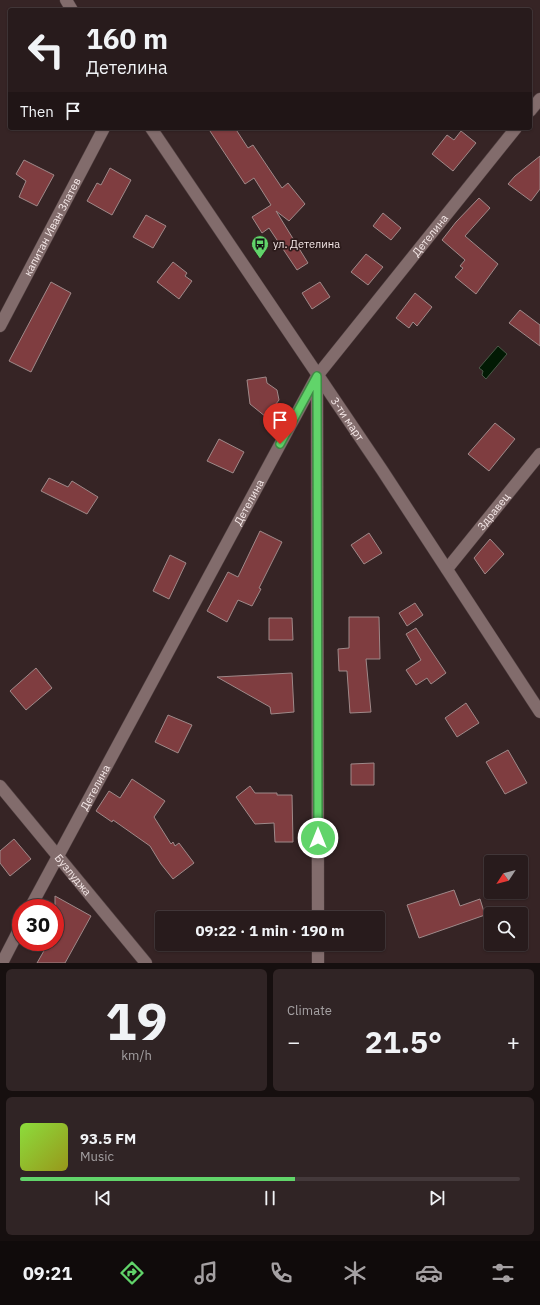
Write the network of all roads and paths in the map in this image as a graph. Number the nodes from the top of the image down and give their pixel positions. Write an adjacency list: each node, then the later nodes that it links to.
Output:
1 (540, 99): 2 (street)
2 (532, 109)
3 (103, 130): 6 (street, капитан Иван Златев)
4 (152, 130): 7 (street, 3-ти март)
5 (514, 130): 7 (street, Детелина)
6 (0, 326)
7 (317, 376): 9 (street, 3-ти март); 12 (street, Детелина); 14 (street)
8 (540, 454): 9 (street, Здравец)
9 (447, 570): 10 (street, 3-ти март)
10 (539, 708)
11 (0, 786): 12 (street, Бузлуджа)
12 (58, 855): 13 (street, Детелина); 18 (street, Бузлуджа)
13 (35, 899)
14 (318, 911)
15 (12, 944): 17 (street)
16 (318, 951): 19 (street)
17 (2, 963)
18 (146, 963)
19 (318, 963)

